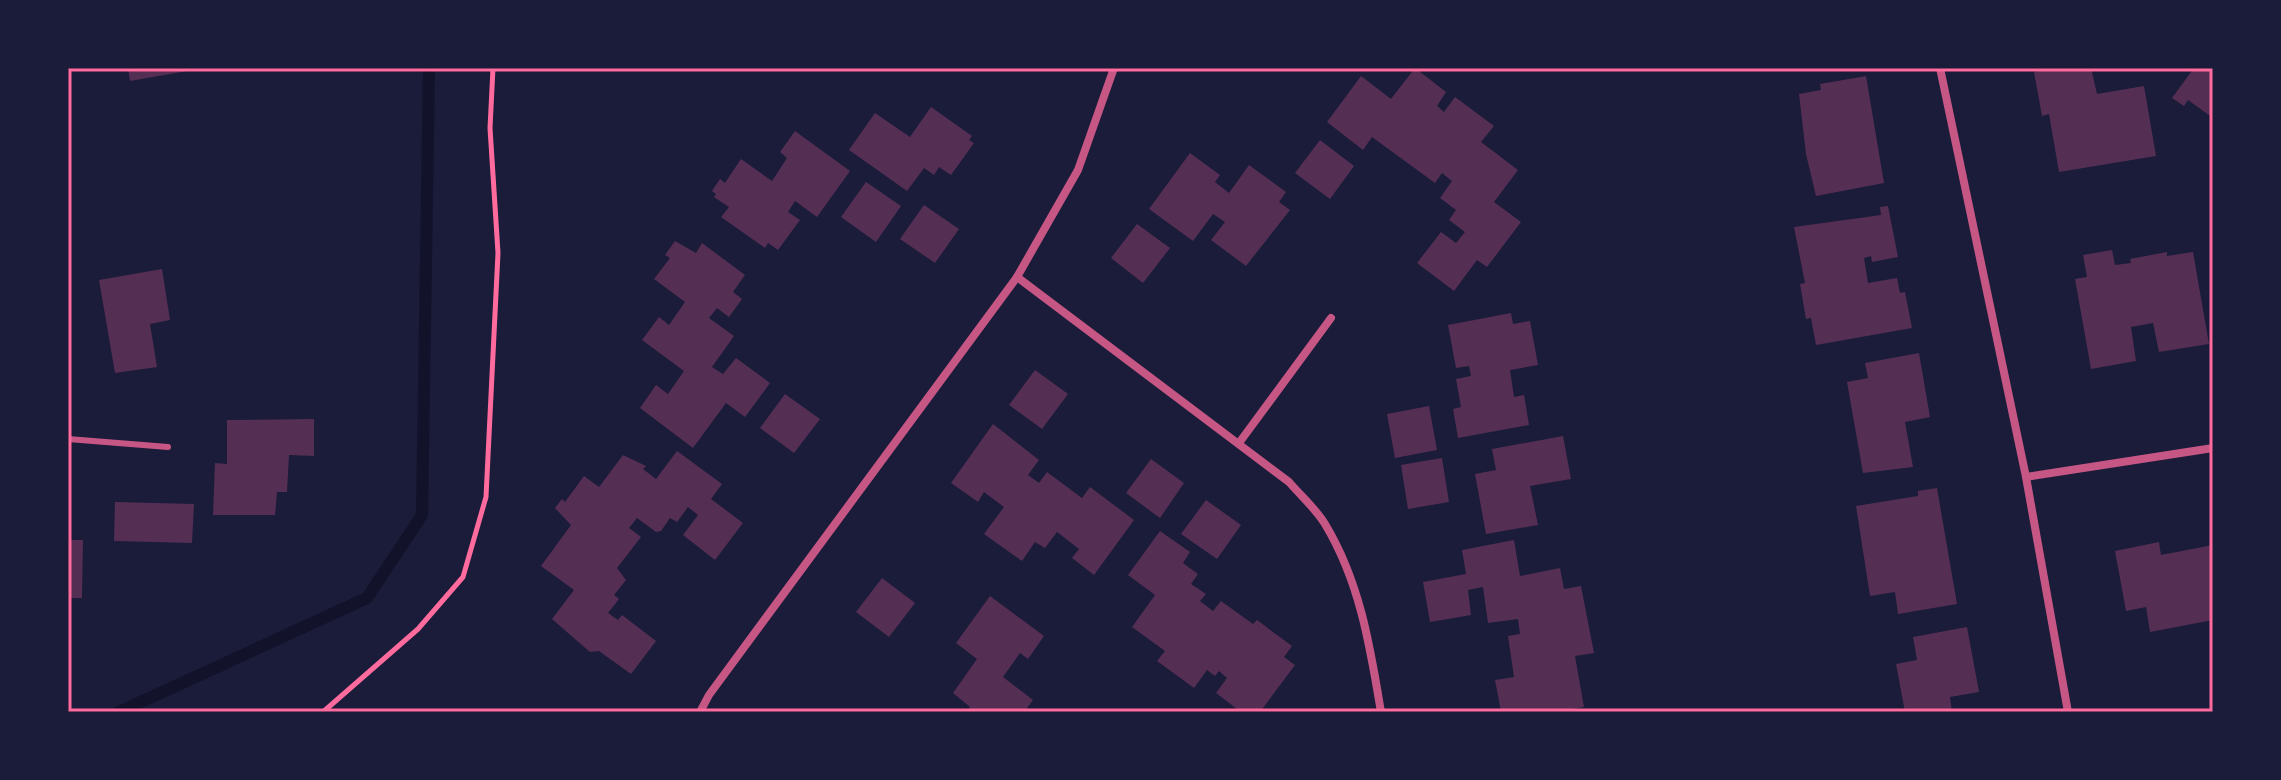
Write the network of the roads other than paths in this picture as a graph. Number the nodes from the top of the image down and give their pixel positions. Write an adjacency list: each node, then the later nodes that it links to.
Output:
1 (1114, 68): 3 (street)
2 (1940, 68): 9 (street)
3 (1017, 277): 6 (street); 10 (street)
4 (1331, 318): 6 (street)
5 (68, 439): 7 (lane)
6 (1239, 443): 11 (street)
7 (168, 447)
8 (2213, 448): 9 (street)
9 (2026, 477): 12 (street)
10 (700, 712)
11 (1381, 712)
12 (2068, 712)

